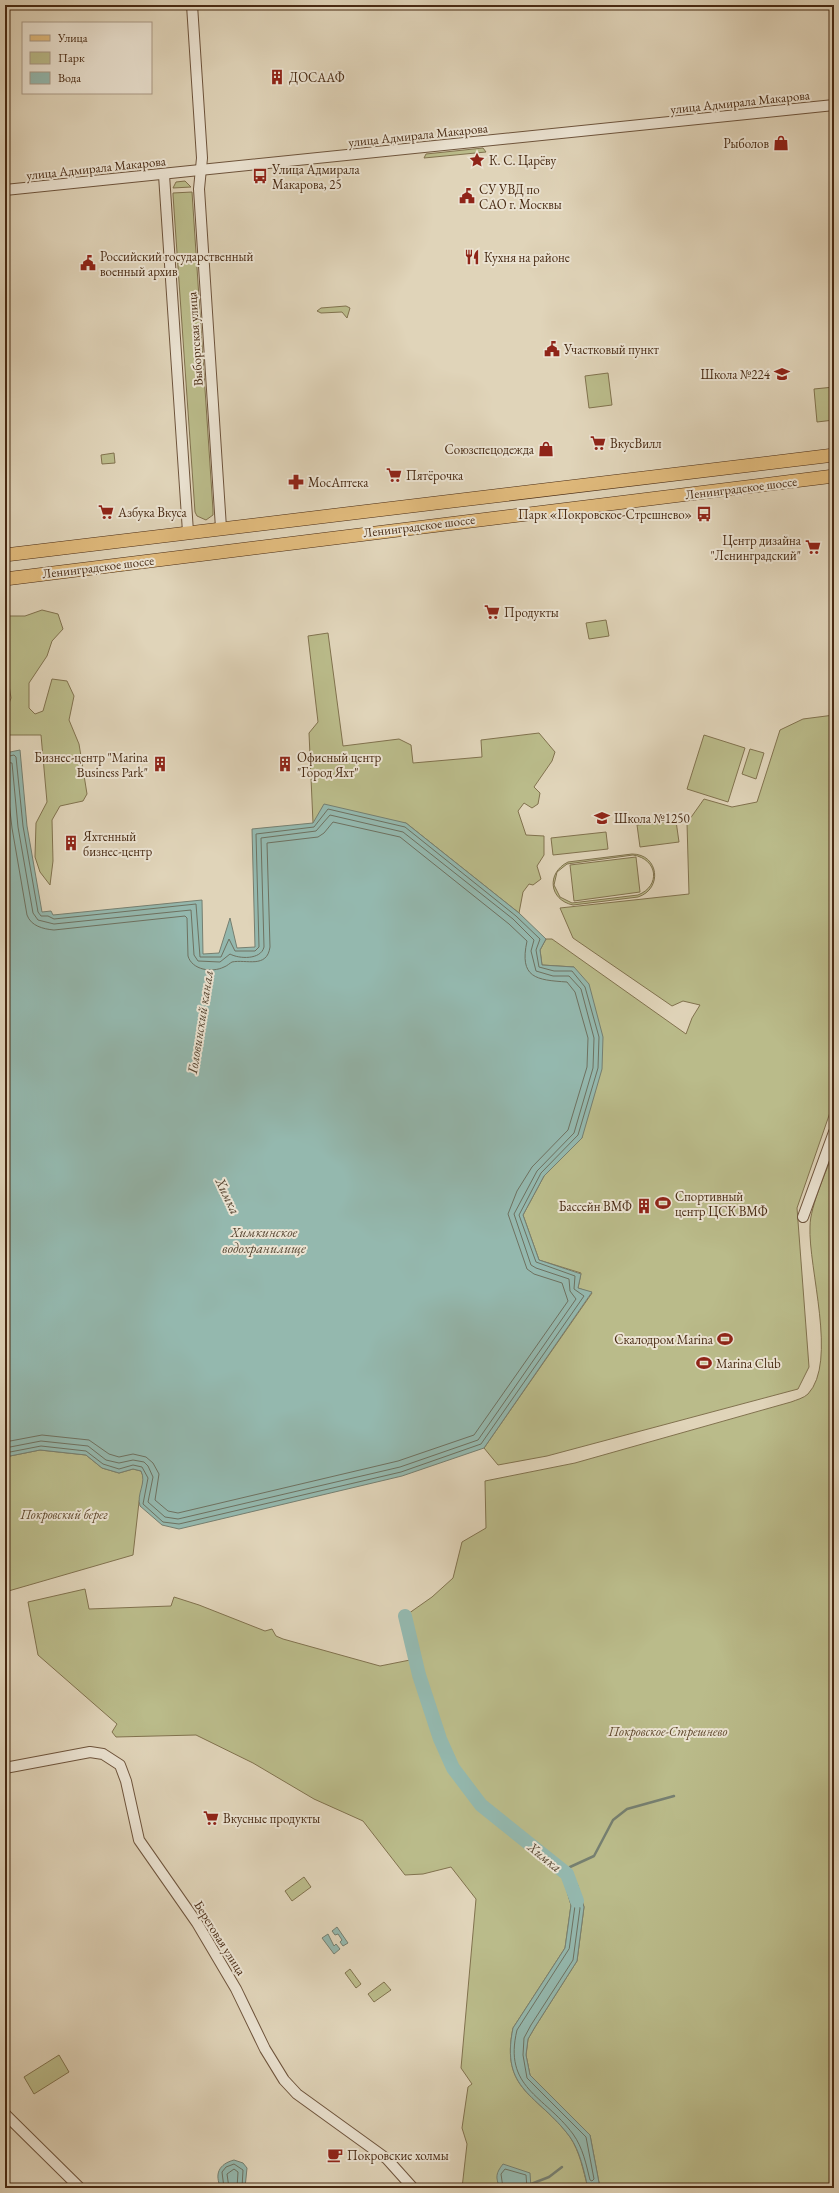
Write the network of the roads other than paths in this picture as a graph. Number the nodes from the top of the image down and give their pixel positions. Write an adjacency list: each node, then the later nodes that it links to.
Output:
1 (192, 5): 3 (street, Выборгская улица)
2 (834, 105): 3 (street, улица Адмирала Макарова)
3 (201, 170): 4 (street, улица Адмирала Макарова); 8 (street, Выборгская улица)
4 (164, 175): 5 (street, улица Адмирала Макарова); 9 (street, Выборгская улица)
5 (5, 190)
6 (834, 455): 8 (main road, Ленинградское шоссе)
7 (834, 476): 11 (main road, Ленинградское шоссе)
8 (221, 528): 9 (main road, Ленинградское шоссе)
9 (188, 532): 10 (main road, Ленинградское шоссе)
10 (5, 555)
11 (5, 579)
12 (834, 1132): 13 (street)
13 (804, 1217)
14 (5, 1768): 17 (street, Береговая улица)
15 (5, 2114): 16 (street)
16 (80, 2188)
17 (414, 2188)

